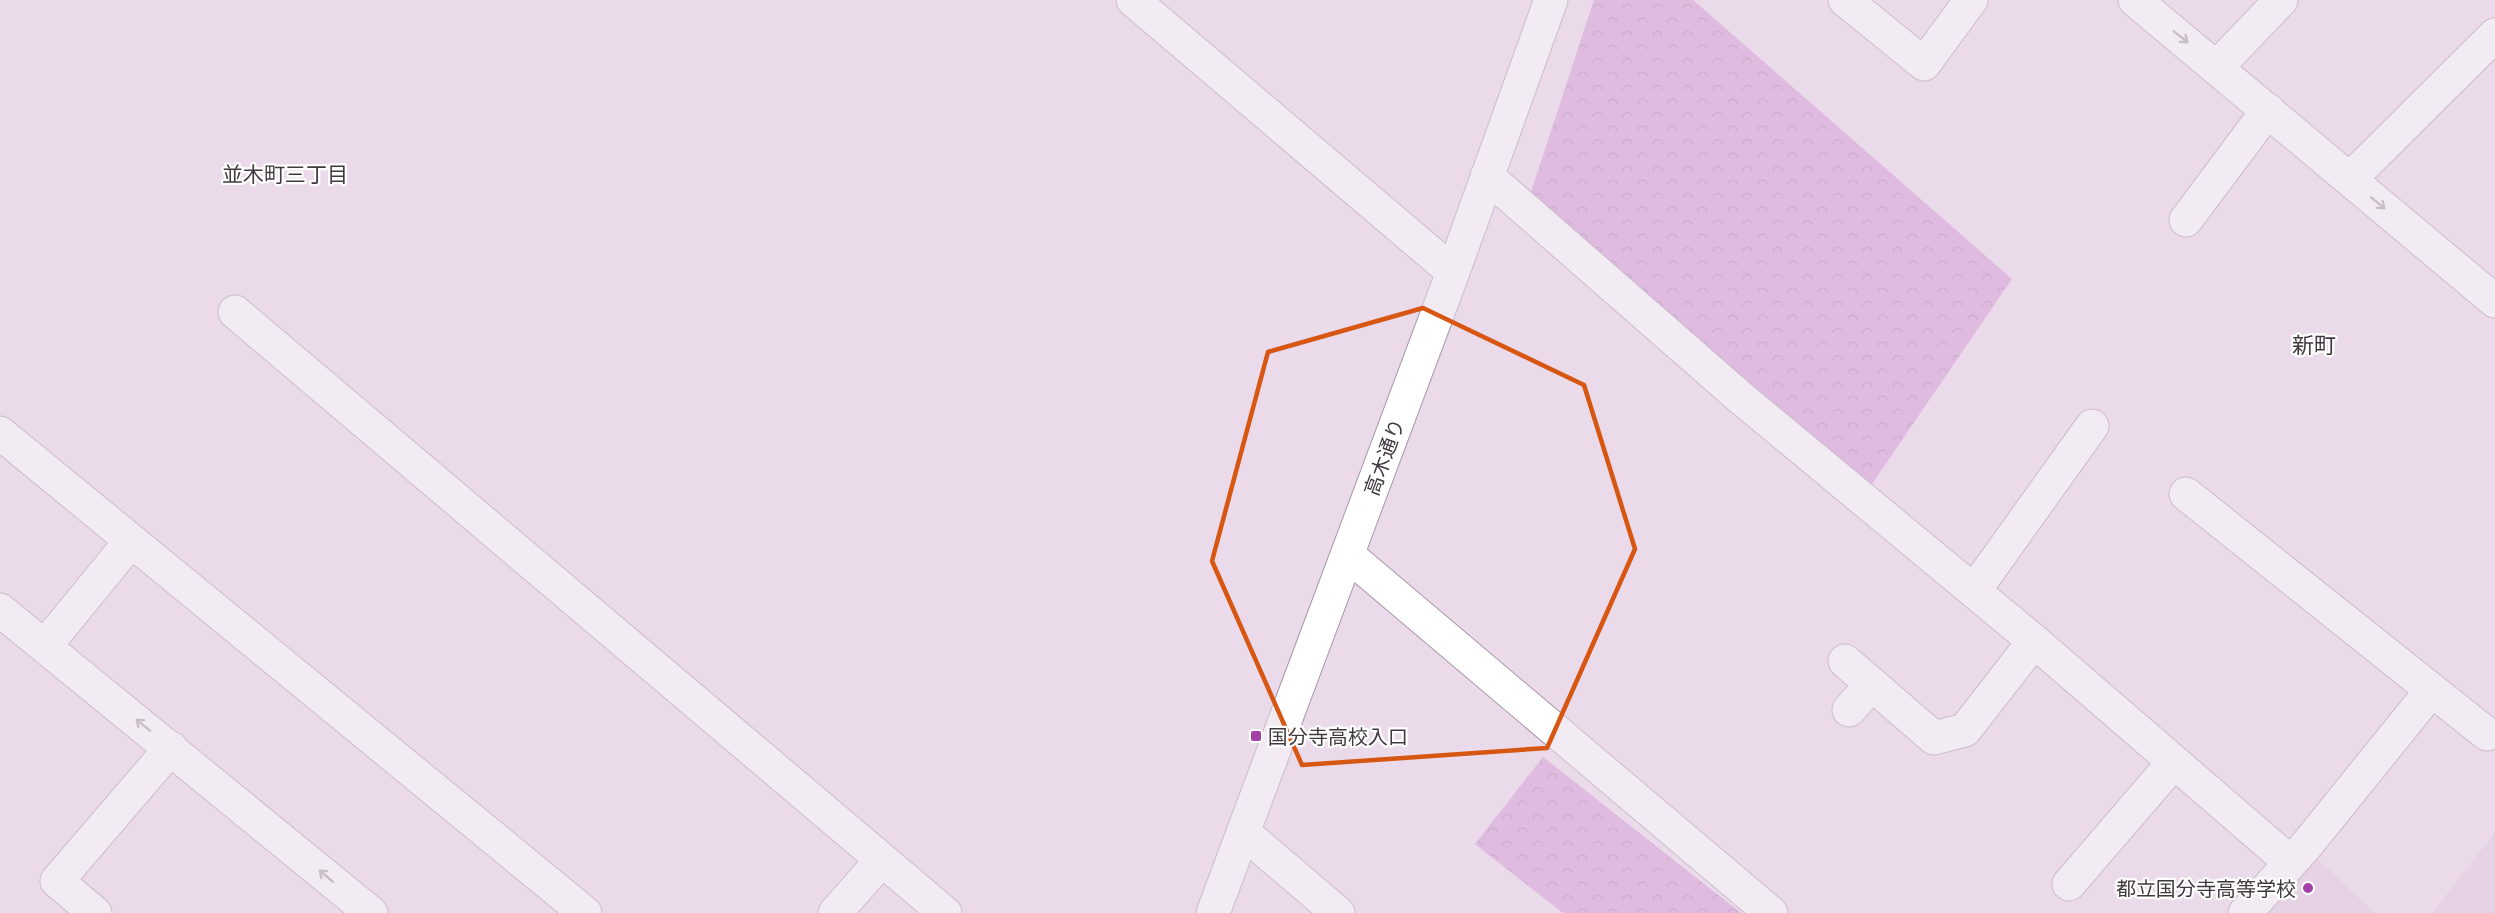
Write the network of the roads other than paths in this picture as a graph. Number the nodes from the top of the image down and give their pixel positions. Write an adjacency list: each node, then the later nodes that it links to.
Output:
1 (1133, 0): 13 (street)
2 (1551, 0): 10 (street, 高木通り)
3 (1845, 0): 4 (street)
4 (1971, 0)
5 (2135, 0): 8 (street, one-way to 8)
6 (2281, 0): 8 (street)
7 (2495, 35): 11 (street)
8 (2217, 67): 9 (street)
9 (2268, 110): 11 (street); 12 (street)
10 (1486, 176): 13 (street, 高木通り); 21 (street)
11 (2350, 179): 14 (street, one-way to 14)
12 (2186, 220)
13 (1453, 272): 20 (street, 高木通り)
14 (2489, 286)
15 (235, 312): 33 (street)
16 (2092, 426): 21 (street)
17 (0, 433): 19 (street)
18 (2186, 494): 27 (street)
19 (131, 541): 24 (street); 38 (street)
20 (1348, 555): 32 (street, 高木通り); 43 (street)
21 (1974, 591): 23 (street)
22 (0, 610): 24 (street)
23 (2034, 640): 26 (street); 31 (street)
24 (45, 646): 30 (street, one-way to 24)
25 (1845, 661): 26 (street)
26 (1872, 684): 28 (street)
27 (2431, 691): 29 (street); 34 (street)
28 (1849, 710)
29 (2487, 734)
30 (171, 748): 36 (street); 37 (street, one-way to 30)
31 (2174, 762): 34 (street); 35 (street)
32 (1243, 832): 41 (street, 高木通り); 42 (street)
33 (881, 861): 39 (street); 40 (street)
34 (2290, 862): 44 (street)
35 (2069, 884)
36 (95, 913)
37 (371, 913)
38 (585, 913)
39 (835, 913)
40 (945, 913)
41 (1213, 913)
42 (1338, 913)
43 (1771, 913)
44 (2245, 913)

